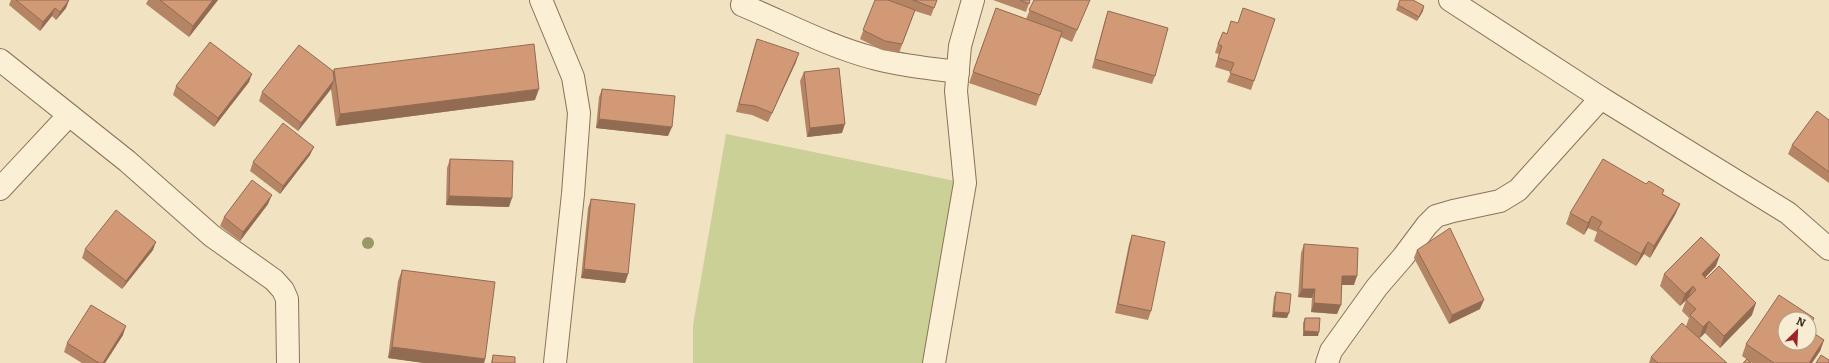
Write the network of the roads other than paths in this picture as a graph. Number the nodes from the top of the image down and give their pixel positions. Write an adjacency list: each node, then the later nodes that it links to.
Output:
1 (541, 0): 12 (street)
2 (974, 0): 6 (street)
3 (1450, 0): 7 (street)
4 (742, 5): 6 (street)
5 (0, 60): 8 (street)
6 (958, 72): 13 (street)
7 (1601, 98): 10 (street); 14 (street)
8 (69, 115): 9 (street); 11 (street)
9 (0, 189)
10 (1829, 249)
11 (288, 363)
12 (555, 363)
13 (934, 363)
14 (1327, 363)

